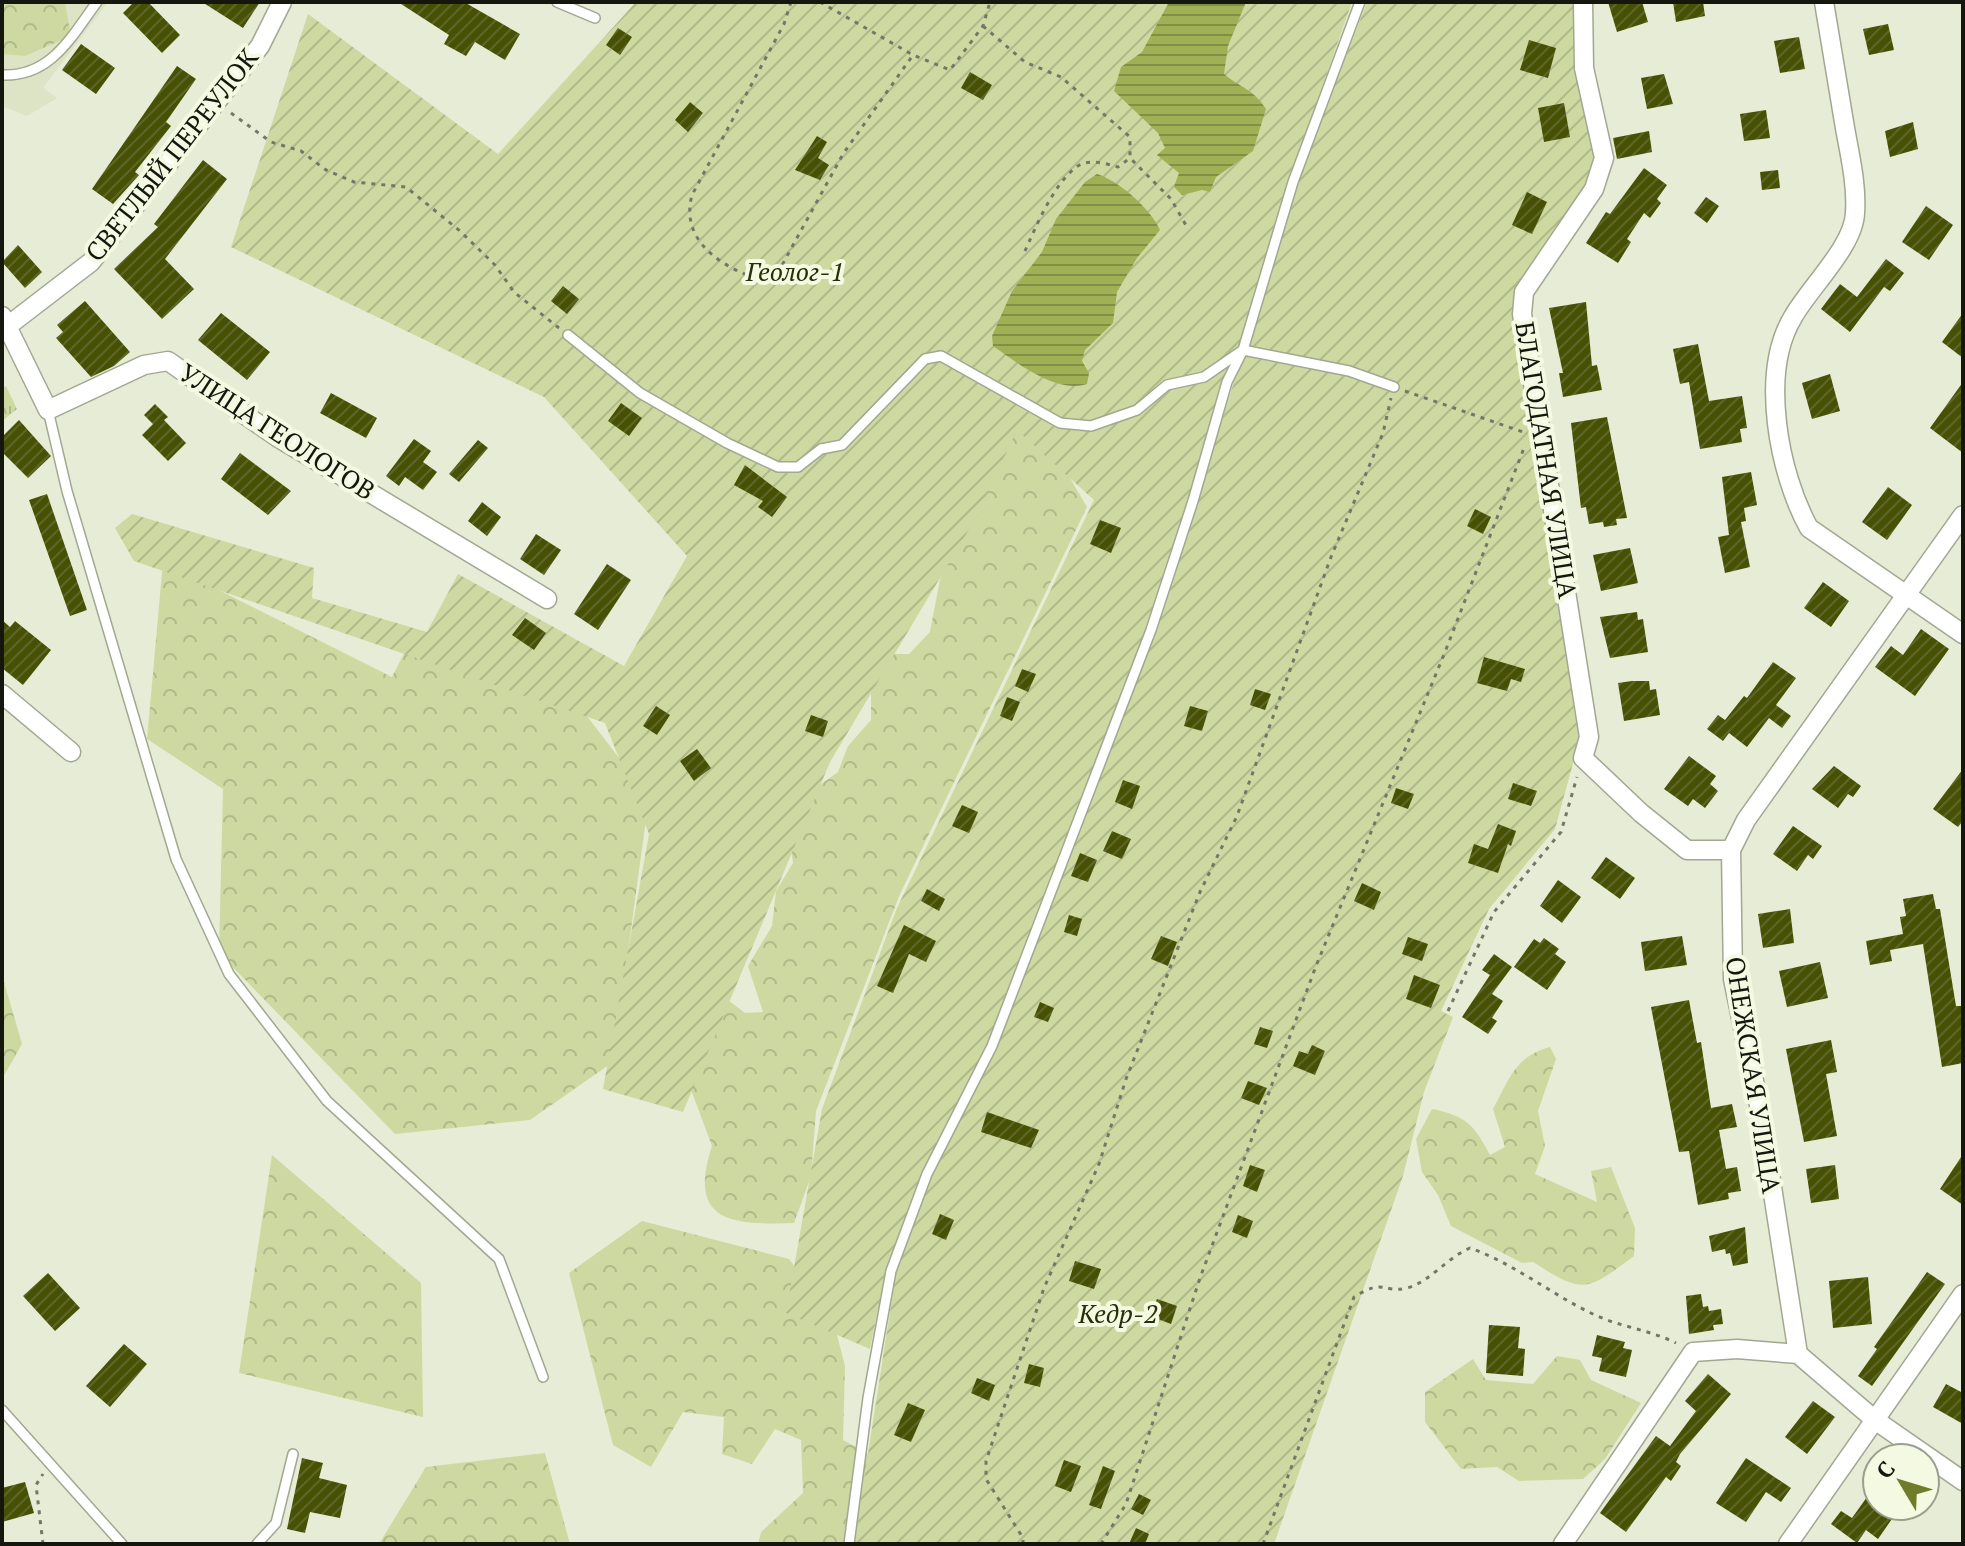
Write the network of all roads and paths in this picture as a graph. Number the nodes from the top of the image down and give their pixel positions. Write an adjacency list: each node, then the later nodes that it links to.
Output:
1 (282, 2): 14 (street, СВЕТЛЫЙ ПЕРЕУЛОК)
2 (557, 2): 10 (lane)
3 (791, 2): 12 (path)
4 (820, 2): 12 (path)
5 (990, 2): 11 (path)
6 (1360, 2): 20 (lane)
7 (1583, 2): 29 (street, БЛАГОДАТНАЯ УЛИЦА)
8 (1824, 2): 24 (street)
9 (96, 3): 13 (lane)
10 (595, 18)
11 (983, 26): 12 (path); 15 (path)
12 (913, 55)
13 (2, 75)
14 (217, 103): 18 (street, СВЕТЛЫЙ ПЕРЕУЛОК); 19 (path)
15 (1130, 158): 16 (path); 17 (path)
16 (1187, 227)
17 (1025, 251)
18 (6, 321): 22 (street)
19 (568, 335): 20 (lane)
20 (1243, 350): 21 (lane); 44 (lane)
21 (1394, 387): 45 (path); 46 (path)
22 (48, 410): 25 (street, УЛИЦА ГЕОЛОГОВ); 35 (lane)
23 (1963, 515): 24 (street, ОНЕЖСКАЯ УЛИЦА)
24 (1906, 595): 26 (street); 30 (street, ОНЕЖСКАЯ УЛИЦА)
25 (547, 599)
26 (1963, 634)
27 (2, 694): 28 (street)
28 (71, 752)
29 (1583, 758): 30 (street); 31 (path)
30 (1731, 850): 34 (street, ОНЕЖСКАЯ УЛИЦА)
31 (1448, 1011)
32 (1963, 1294): 37 (street)
33 (1693, 1352): 34 (street); 47 (path); 48 (street)
34 (1798, 1354): 37 (street)
35 (543, 1377)
36 (2, 1410): 39 (lane)
37 (1875, 1420): 40 (street); 49 (street)
38 (293, 1454): 43 (lane)
39 (50, 1463): 41 (path); 42 (lane)
40 (1963, 1481)
41 (43, 1544)
42 (122, 1544)
43 (257, 1544)
44 (849, 1544)
45 (1023, 1544)
46 (1101, 1544)
47 (1263, 1544)
48 (1563, 1544)
49 (1788, 1544)

